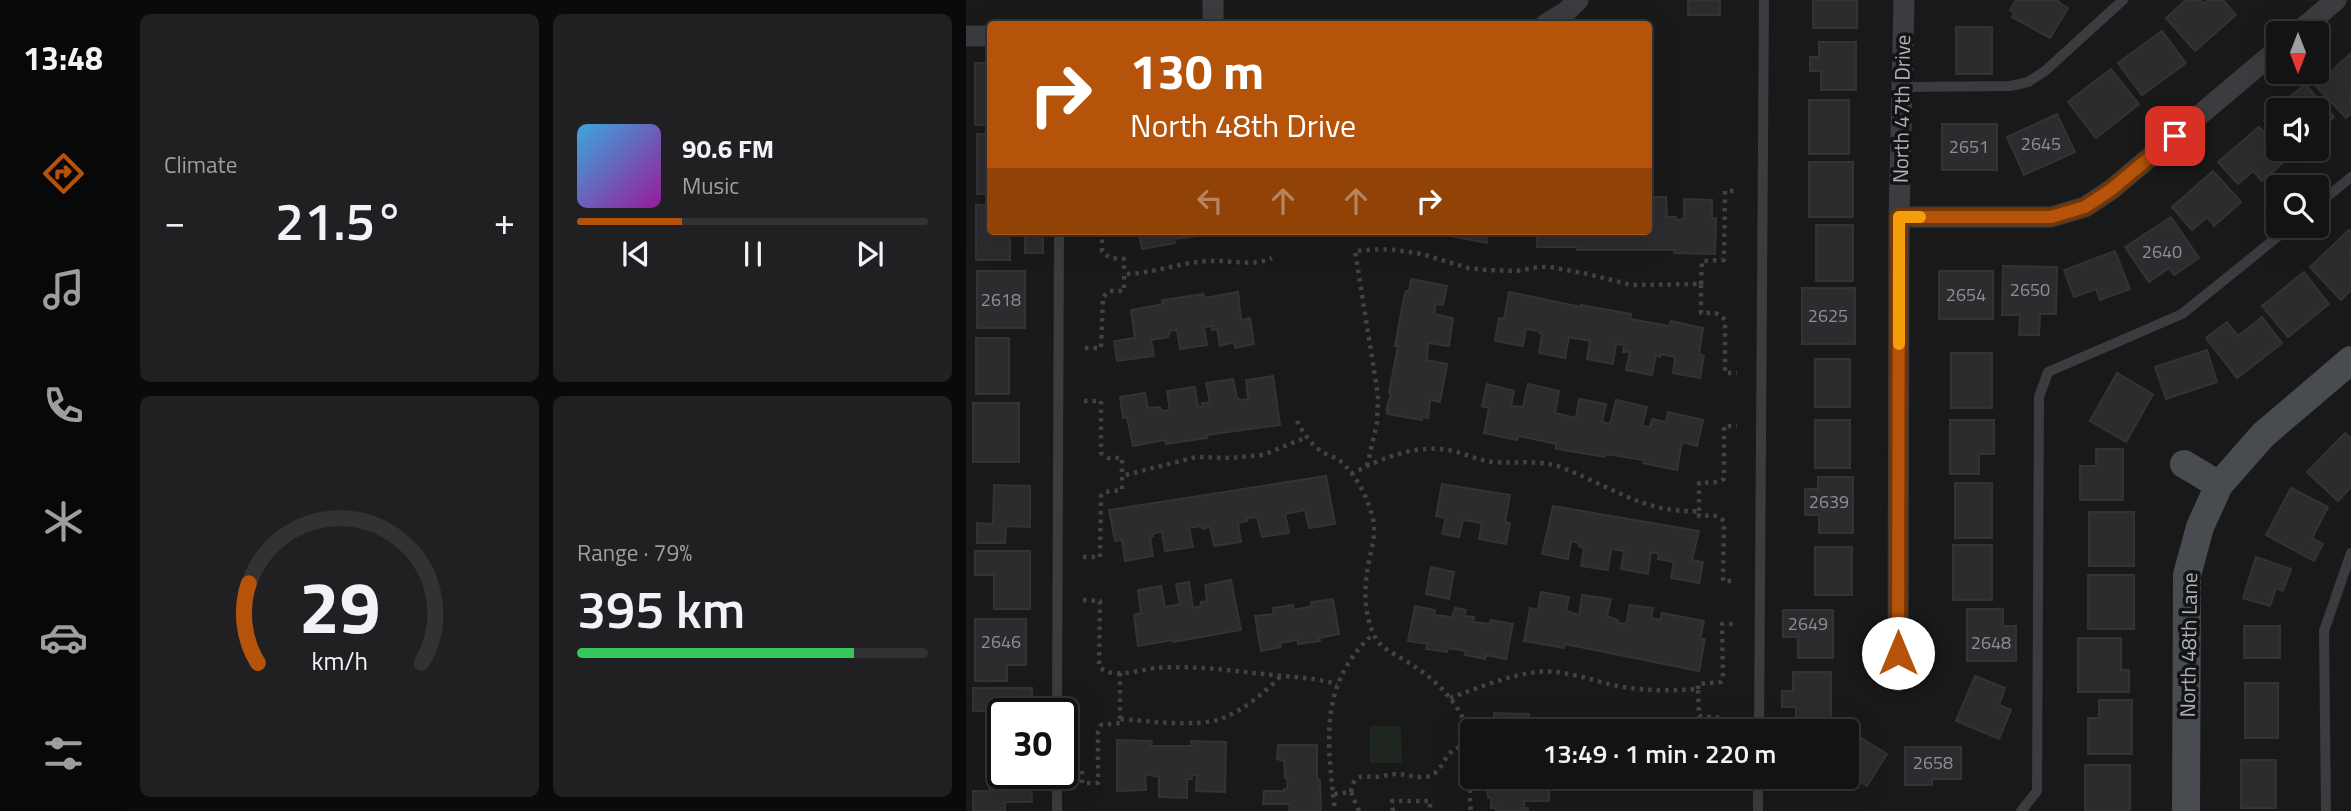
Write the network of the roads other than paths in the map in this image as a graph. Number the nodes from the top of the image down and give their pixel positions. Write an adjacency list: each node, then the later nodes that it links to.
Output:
1 (1213, 0): 7 (street)
2 (1764, 0): 25 (lane)
3 (1904, 0): 13 (street, North 47th Drive)
4 (2123, 0): 13 (lane)
5 (2336, 0): 9 (street)
6 (1573, 12): 8 (street)
7 (1213, 21)
8 (1553, 21)
9 (2311, 21)
10 (966, 36): 11 (street)
11 (987, 37)
12 (2266, 59): 16 (street)
13 (1903, 88): 16 (street, North 47th Drive)
14 (2351, 177): 15 (lane)
15 (2329, 195)
16 (1899, 217): 23 (street, North 47th Drive)
17 (1059, 235): 24 (lane)
18 (2276, 238): 30 (lane)
19 (2351, 359): 21 (street, North 48th Lane)
20 (2184, 464): 21 (street)
21 (2219, 485): 31 (street, North 48th Lane)
22 (2351, 554): 32 (lane)
23 (1898, 681)
24 (1057, 698)
25 (1759, 719)
26 (1057, 789): 28 (lane)
27 (1758, 789): 29 (lane)
28 (1057, 811)
29 (1758, 811)
30 (2021, 811)
31 (2186, 811)
32 (2326, 811)

